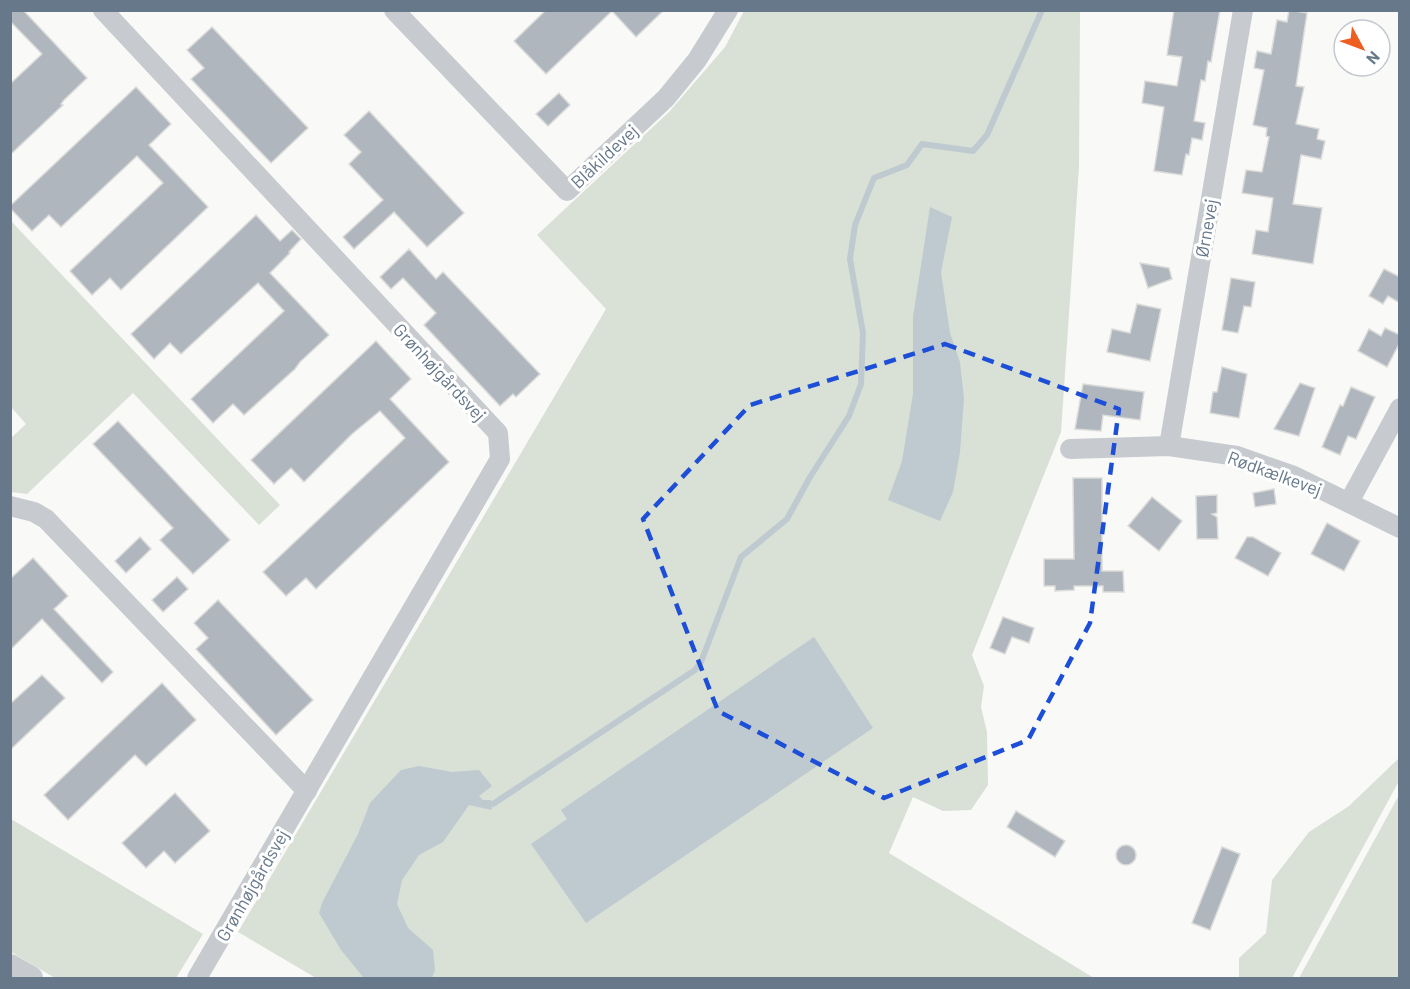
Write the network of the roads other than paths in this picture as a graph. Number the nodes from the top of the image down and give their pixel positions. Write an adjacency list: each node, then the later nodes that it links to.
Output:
1 (103, 10): 11 (street, Grønhøjgårdsvej)
2 (394, 10): 3 (street, Blåkildevej)
3 (728, 10)
4 (1242, 10): 6 (street, Ørnevej)
5 (1400, 408): 8 (street)
6 (1170, 446): 7 (street, Rødkælkevej); 8 (street, Rødkælkevej)
7 (1070, 449)
8 (1349, 502): 10 (street, Rødkælkevej)
9 (10, 506): 11 (street)
10 (1400, 528)
11 (307, 791): 14 (street, Grønhøjgårdsvej)
12 (10, 966): 13 (street)
13 (31, 978)
14 (198, 978)

